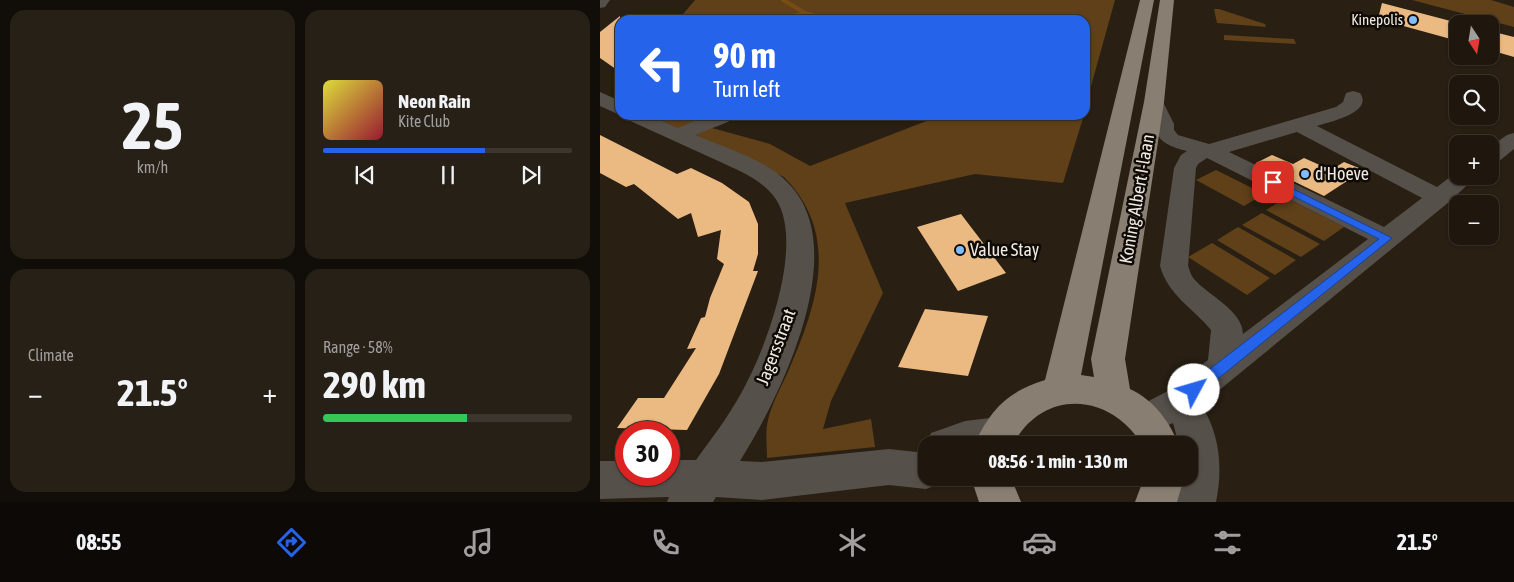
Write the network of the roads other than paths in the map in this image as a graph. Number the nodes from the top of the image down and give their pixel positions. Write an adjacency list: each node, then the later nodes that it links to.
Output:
1 (603, 0): 3 (street)
2 (1163, 1): 5 (main road, Koning Albert I-laan); 21 (main road, Koning Albert I-laan)
3 (600, 4)
4 (600, 98): 7 (street)
5 (1154, 102): 13 (street); 22 (main road, Koning Albert I-laan)
6 (1374, 104): 10 (street)
7 (615, 106)
8 (644, 120): 11 (street, Jagersstraat)
9 (712, 120): 11 (street)
10 (1299, 125): 13 (street); 16 (street)
11 (678, 135): 31 (street, Jagersstraat)
12 (1514, 138): 14 (street)
13 (1208, 150): 17 (street); 18 (street)
14 (1499, 150)
15 (1455, 185): 16 (street)
16 (1440, 197): 17 (street)
17 (1386, 238): 19 (street)
18 (1227, 328): 19 (street); 20 (street)
19 (1264, 334): 20 (street)
20 (1225, 365): 23 (street)
21 (1060, 390): 22 (main road); 25 (main road)
22 (1114, 397): 24 (main road)
23 (1179, 402): 24 (street); 34 (street)
24 (1153, 433)
25 (997, 436)
26 (918, 460): 27 (street)
27 (908, 469): 31 (street)
28 (600, 480): 31 (street)
29 (994, 486): 32 (main road)
30 (1161, 486): 33 (main road)
31 (697, 490)
32 (1000, 502)
33 (1156, 502)
34 (1195, 502)

